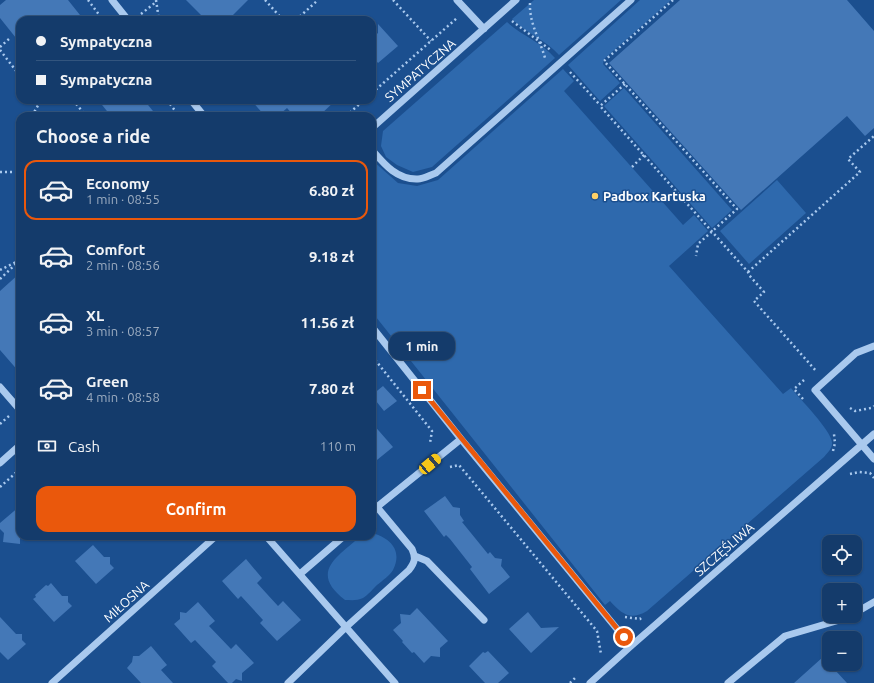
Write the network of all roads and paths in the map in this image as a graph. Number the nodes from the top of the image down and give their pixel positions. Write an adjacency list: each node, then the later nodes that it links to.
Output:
1 (88, 0): 15 (path)
2 (112, 0): 16 (street)
3 (264, 0): 18 (path)
4 (318, 0): 19 (path)
5 (393, 0): 22 (path)
6 (457, 0): 12 (street)
7 (516, 0): 13 (street, SYMPATYCZNA)
8 (530, 0): 23 (path)
9 (631, 0): 27 (street)
10 (673, 0): 29 (path)
11 (156, 1): 14 (path); 17 (path)
12 (467, 10): 20 (street); 22 (path)
13 (504, 12): 20 (street, SYMPATYCZNA); 23 (path)
14 (140, 15)
15 (100, 16)
16 (125, 16)
17 (158, 16)
18 (279, 16)
19 (300, 16)
20 (484, 30): 40 (street, SYMPATYCZNA)
21 (10, 38): 24 (path)
22 (431, 41): 30 (path)
23 (538, 41): 25 (path); 27 (path)
24 (0, 48): 26 (path)
25 (552, 51)
26 (16, 70)
27 (549, 72): 42 (street)
28 (576, 78): 35 (path)
29 (624, 84): 35 (path); 47 (path)
30 (376, 89)
31 (76, 104): 36 (path)
32 (170, 104): 37 (path)
33 (194, 104): 38 (street)
34 (360, 104): 39 (path)
35 (600, 106): 43 (path)
36 (83, 112)
37 (177, 112)
38 (201, 112)
39 (350, 112)
40 (376, 124)
41 (874, 136): 52 (path)
42 (376, 154)
43 (644, 155): 44 (path); 47 (path)
44 (632, 167)
45 (0, 172): 46 (path)
46 (16, 172)
47 (712, 232): 48 (path); 52 (path)
48 (696, 256)
49 (16, 262): 51 (path)
50 (16, 264): 53 (path)
51 (0, 270)
52 (748, 272): 57 (path)
53 (0, 279)
54 (376, 332): 63 (street)
55 (874, 346): 57 (street)
56 (376, 361): 64 (path)
57 (825, 381): 65 (street)
58 (0, 387): 59 (street)
59 (16, 405)
60 (848, 406): 61 (path)
61 (874, 406)
62 (874, 434): 65 (street, SZCZĘŚLIWA)
63 (461, 440): 72 (street); 84 (street)
64 (430, 443)
65 (862, 445): 67 (street); 84 (street, SZCZĘŚLIWA)
66 (16, 449): 68 (street)
67 (874, 459)
68 (0, 463)
69 (449, 467): 85 (path)
70 (16, 473): 71 (path)
71 (0, 487)
72 (376, 508)
73 (376, 510): 77 (street)
74 (212, 540): 87 (street, MIŁOSNA)
75 (270, 540): 78 (street)
76 (339, 540): 78 (street)
77 (415, 556): 81 (street); 83 (street)
78 (300, 574): 83 (street)
79 (874, 602): 80 (street)
80 (862, 608)
81 (484, 620)
82 (829, 623): 92 (street)
83 (346, 628): 88 (street); 89 (street)
84 (631, 646): 91 (street, SZCZĘŚLIWA)
85 (596, 659)
86 (580, 674): 90 (path)
87 (52, 683)
88 (288, 683)
89 (395, 683)
90 (570, 683)
91 (590, 683)
92 (728, 683)

